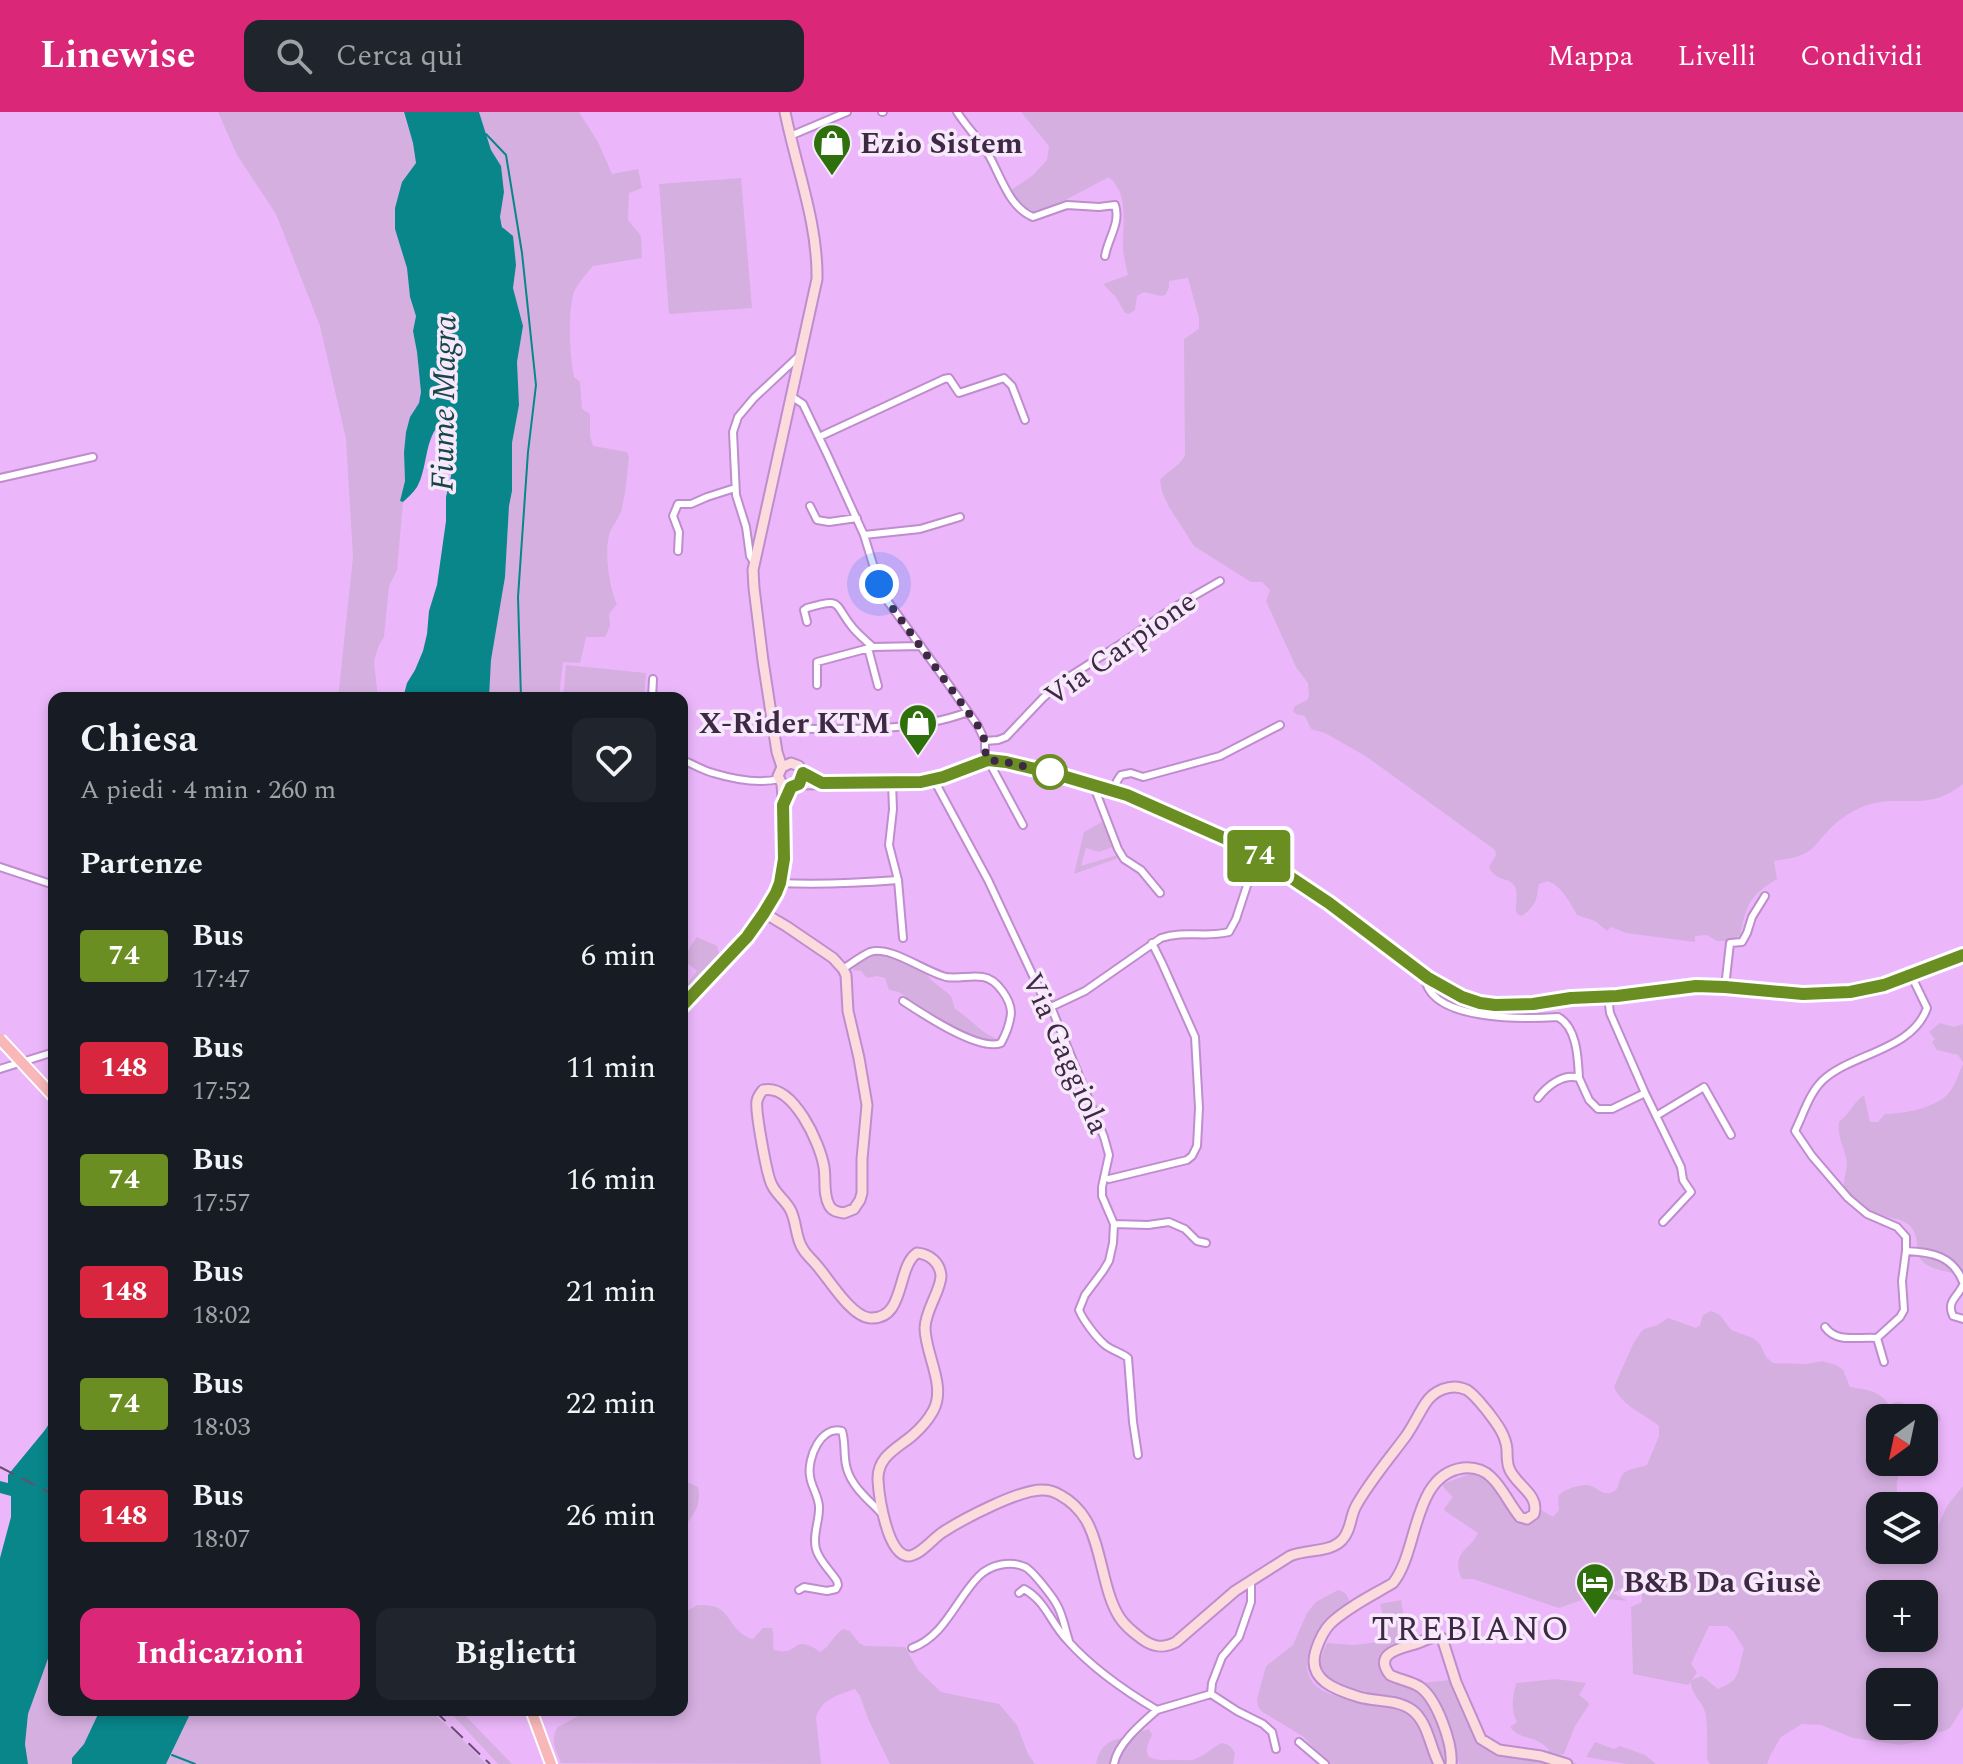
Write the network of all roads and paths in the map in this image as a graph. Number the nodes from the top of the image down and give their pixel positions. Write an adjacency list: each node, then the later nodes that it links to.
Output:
1 (785, 112): 4 (street)
2 (847, 112): 4 (street)
3 (957, 112): 5 (street)
4 (790, 136): 6 (street)
5 (1105, 256)
6 (800, 355): 7 (street); 12 (street)
7 (791, 396): 9 (street); 18 (street)
8 (1025, 420): 9 (street)
9 (819, 437): 15 (street)
10 (93, 457): 11 (street)
11 (0, 478)
12 (735, 488): 17 (street); 18 (street)
13 (810, 506): 15 (street)
14 (960, 517): 16 (street)
15 (857, 518): 16 (street)
16 (864, 535): 21 (street)
17 (678, 551)
18 (754, 562): 29 (street)
19 (1220, 581): 30 (street, Via Carpione)
20 (807, 622): 22 (street)
21 (921, 646): 22 (street); 27 (street)
22 (870, 647): 24 (street); 25 (street)
23 (653, 679): 26 (street)
24 (817, 685)
25 (878, 686)
26 (652, 692)
27 (968, 712): 29 (street); 30 (street)
28 (1280, 725): 40 (street)
29 (773, 728): 33 (street)
30 (985, 741): 31 (street)
31 (988, 760): 35 (street); 39 (street); 41 (street)
32 (688, 763): 38 (street)
33 (786, 765): 34 (street); 38 (street)
34 (803, 773): 36 (street); 38 (street)
35 (934, 780): 37 (street); 60 (street, Via Gaggiola)
36 (822, 783): 37 (street); 38 (street)
37 (892, 783): 44 (street)
38 (788, 784): 46 (street)
39 (1095, 785): 40 (street); 47 (street)
40 (1115, 791): 42 (street)
41 (1023, 825)
42 (1257, 855): 51 (street); 55 (street)
43 (0, 867): 45 (street)
44 (898, 880): 46 (street); 50 (street)
45 (48, 883)
46 (780, 883): 49 (street)
47 (1160, 893)
48 (1765, 896): 56 (street)
49 (764, 913): 53 (street); 58 (street)
50 (903, 938)
51 (1152, 943): 60 (street); 70 (street)
52 (1963, 955): 54 (street)
53 (843, 969): 59 (street); 81 (street)
54 (1911, 975): 56 (street); 74 (street)
55 (1428, 978): 57 (street); 64 (street)
56 (1725, 987): 57 (street)
57 (1608, 996): 66 (street)
58 (688, 1000)
59 (903, 1001)
60 (1051, 1007): 70 (street, Via Gaggiola)
61 (0, 1039): 65 (main road, bridge)
62 (48, 1054): 63 (street)
63 (0, 1069)
64 (1579, 1078): 66 (street); 67 (street)
65 (48, 1091)
66 (1645, 1093): 68 (street)
67 (1538, 1098)
68 (1656, 1116): 69 (street); 71 (street)
69 (1731, 1135)
70 (1104, 1177): 72 (street, Via Gaggiola)
71 (1663, 1222)
72 (1114, 1224): 73 (street); 80 (street, Via Gaggiola)
73 (1206, 1243)
74 (1906, 1251): 75 (street); 78 (street)
75 (1963, 1283): 76 (street)
76 (1963, 1319)
77 (1825, 1327): 78 (street)
78 (1877, 1338): 79 (street)
79 (1884, 1362)
80 (1138, 1455)
81 (882, 1514): 82 (street); 83 (street)
82 (1251, 1581): 87 (street); 95 (street)
83 (799, 1590)
84 (1019, 1593): 85 (street)
85 (1070, 1644): 86 (street); 88 (street)
86 (912, 1648)
87 (1211, 1694): 88 (street); 91 (street)
88 (1157, 1710): 93 (street)
89 (533, 1716): 92 (main road)
90 (1299, 1742): 94 (street)
91 (1276, 1749)
92 (551, 1764)
93 (1114, 1764)
94 (1325, 1764)
95 (1439, 1764)
96 (1451, 1764): 97 (street)
97 (1567, 1764)

